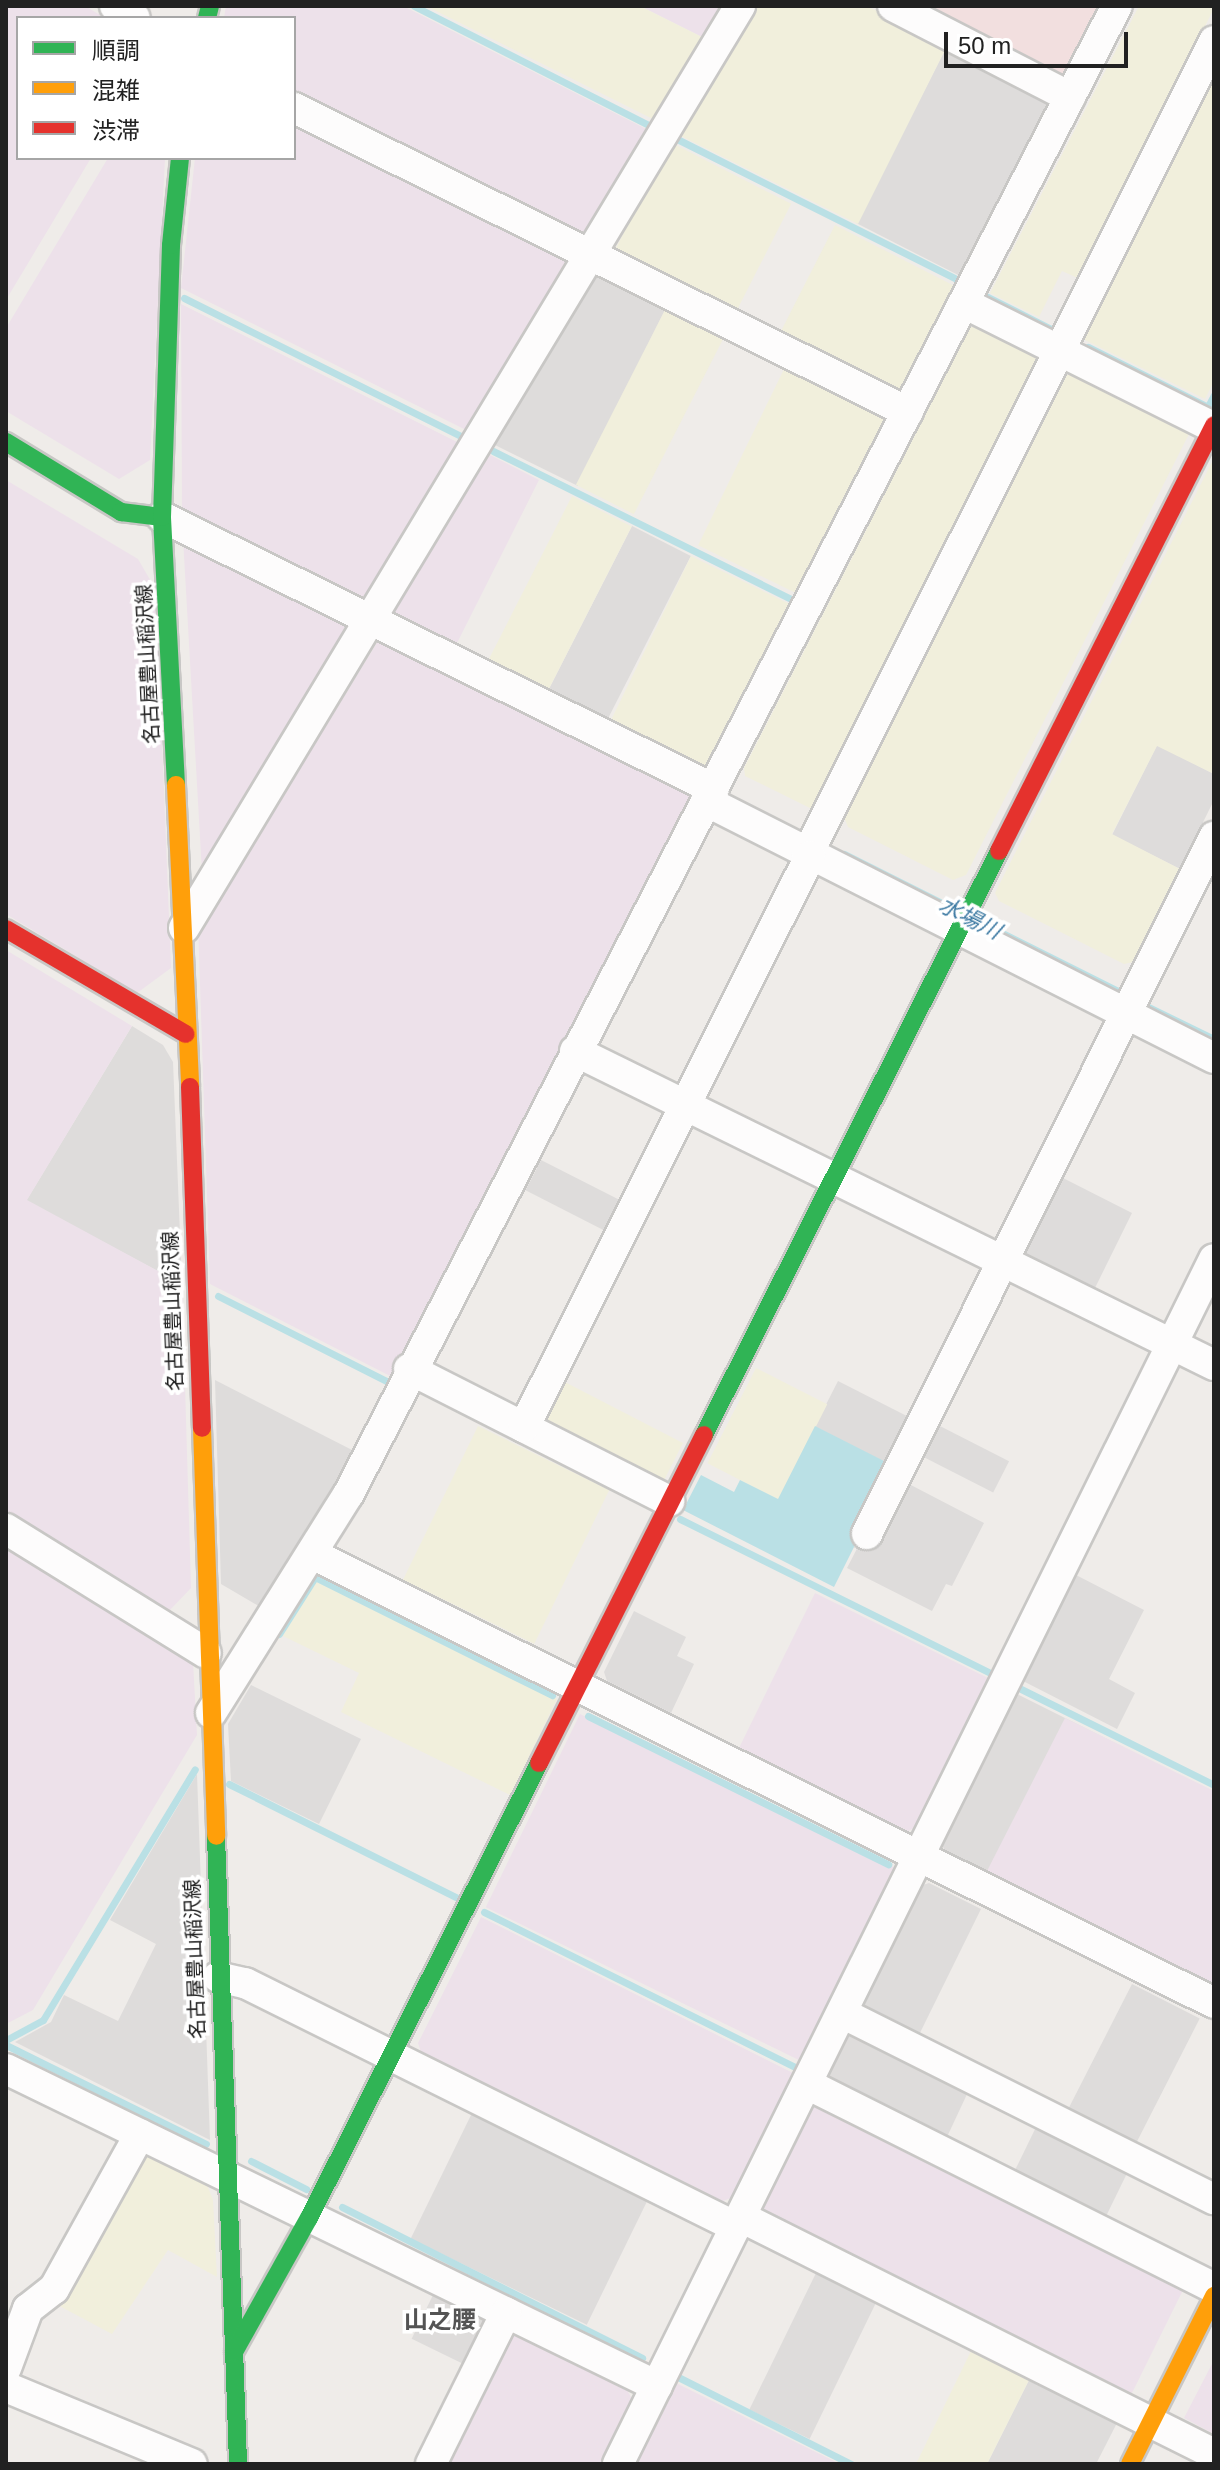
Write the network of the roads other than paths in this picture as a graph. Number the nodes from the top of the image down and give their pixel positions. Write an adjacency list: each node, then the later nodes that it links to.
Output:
1 (740, 6): 8 (street)
2 (893, 6): 5 (street)
3 (1117, 6): 5 (street)
4 (1214, 41): 10 (street)
5 (1070, 97): 9 (street)
6 (296, 109): 8 (street)
7 (180, 160): 14 (street, 名古屋豊山稲沢線)
8 (591, 255): 11 (street); 15 (street)
9 (964, 303): 10 (street); 11 (street)
10 (1060, 350): 12 (street); 18 (street)
11 (908, 412): 16 (street)
12 (1214, 426): 19 (street)
13 (6, 442): 14 (street)
14 (162, 517): 15 (street); 20 (street, 名古屋豊山稲沢線)
15 (370, 621): 16 (street); 20 (street)
16 (710, 795): 18 (street); 24 (street)
17 (1214, 837): 22 (street)
18 (812, 847): 19 (street); 26 (street)
19 (966, 921): 22 (street); 27 (street)
20 (184, 928): 23 (street, 名古屋豊山稲沢線)
21 (6, 929): 23 (street)
22 (1130, 1003): 25 (street); 29 (street)
23 (186, 1034): 38 (street, 名古屋豊山稲沢線)
24 (575, 1051): 26 (street); 32 (street)
25 (1214, 1058)
26 (685, 1105): 27 (street); 33 (street)
27 (835, 1178): 29 (street); 34 (street)
28 (1214, 1259): 30 (street)
29 (1002, 1261): 30 (street); 36 (street)
30 (1172, 1344): 31 (street); 41 (street)
31 (1214, 1365)
32 (409, 1369): 33 (street); 37 (street)
33 (524, 1427): 34 (street)
34 (669, 1501): 39 (street)
35 (6, 1529): 38 (street)
36 (867, 1534)
37 (312, 1554): 39 (street); 40 (street)
38 (206, 1653): 40 (street, 名古屋豊山稲沢線)
39 (575, 1685): 41 (street); 45 (street)
40 (209, 1716): 42 (street, 名古屋豊山稲沢線)
41 (920, 1857): 43 (street); 44 (street)
42 (218, 1977): 45 (street); 49 (street, 名古屋豊山稲沢線)
43 (1214, 2003)
44 (842, 2013): 47 (street); 50 (street)
45 (390, 2055): 51 (street); 52 (street)
46 (6, 2069): 48 (street)
47 (807, 2084): 52 (street); 53 (street)
48 (140, 2134): 49 (street); 57 (street)
49 (227, 2177): 51 (street); 56 (street, 名古屋豊山稲沢線)
50 (1214, 2199)
51 (309, 2218): 55 (street); 56 (street)
52 (738, 2222): 58 (street); 60 (street)
53 (1214, 2288)
54 (1214, 2296): 60 (street)
55 (506, 2313): 58 (street); 64 (street)
56 (234, 2352): 63 (street, 名古屋豊山稲沢線)
57 (6, 2368)
58 (657, 2386): 65 (street)
59 (6, 2387): 62 (street)
60 (1151, 2422): 61 (street); 66 (street)
61 (1214, 2454)
62 (192, 2464)
63 (238, 2464)
64 (431, 2464)
65 (618, 2464)
66 (1130, 2464)

